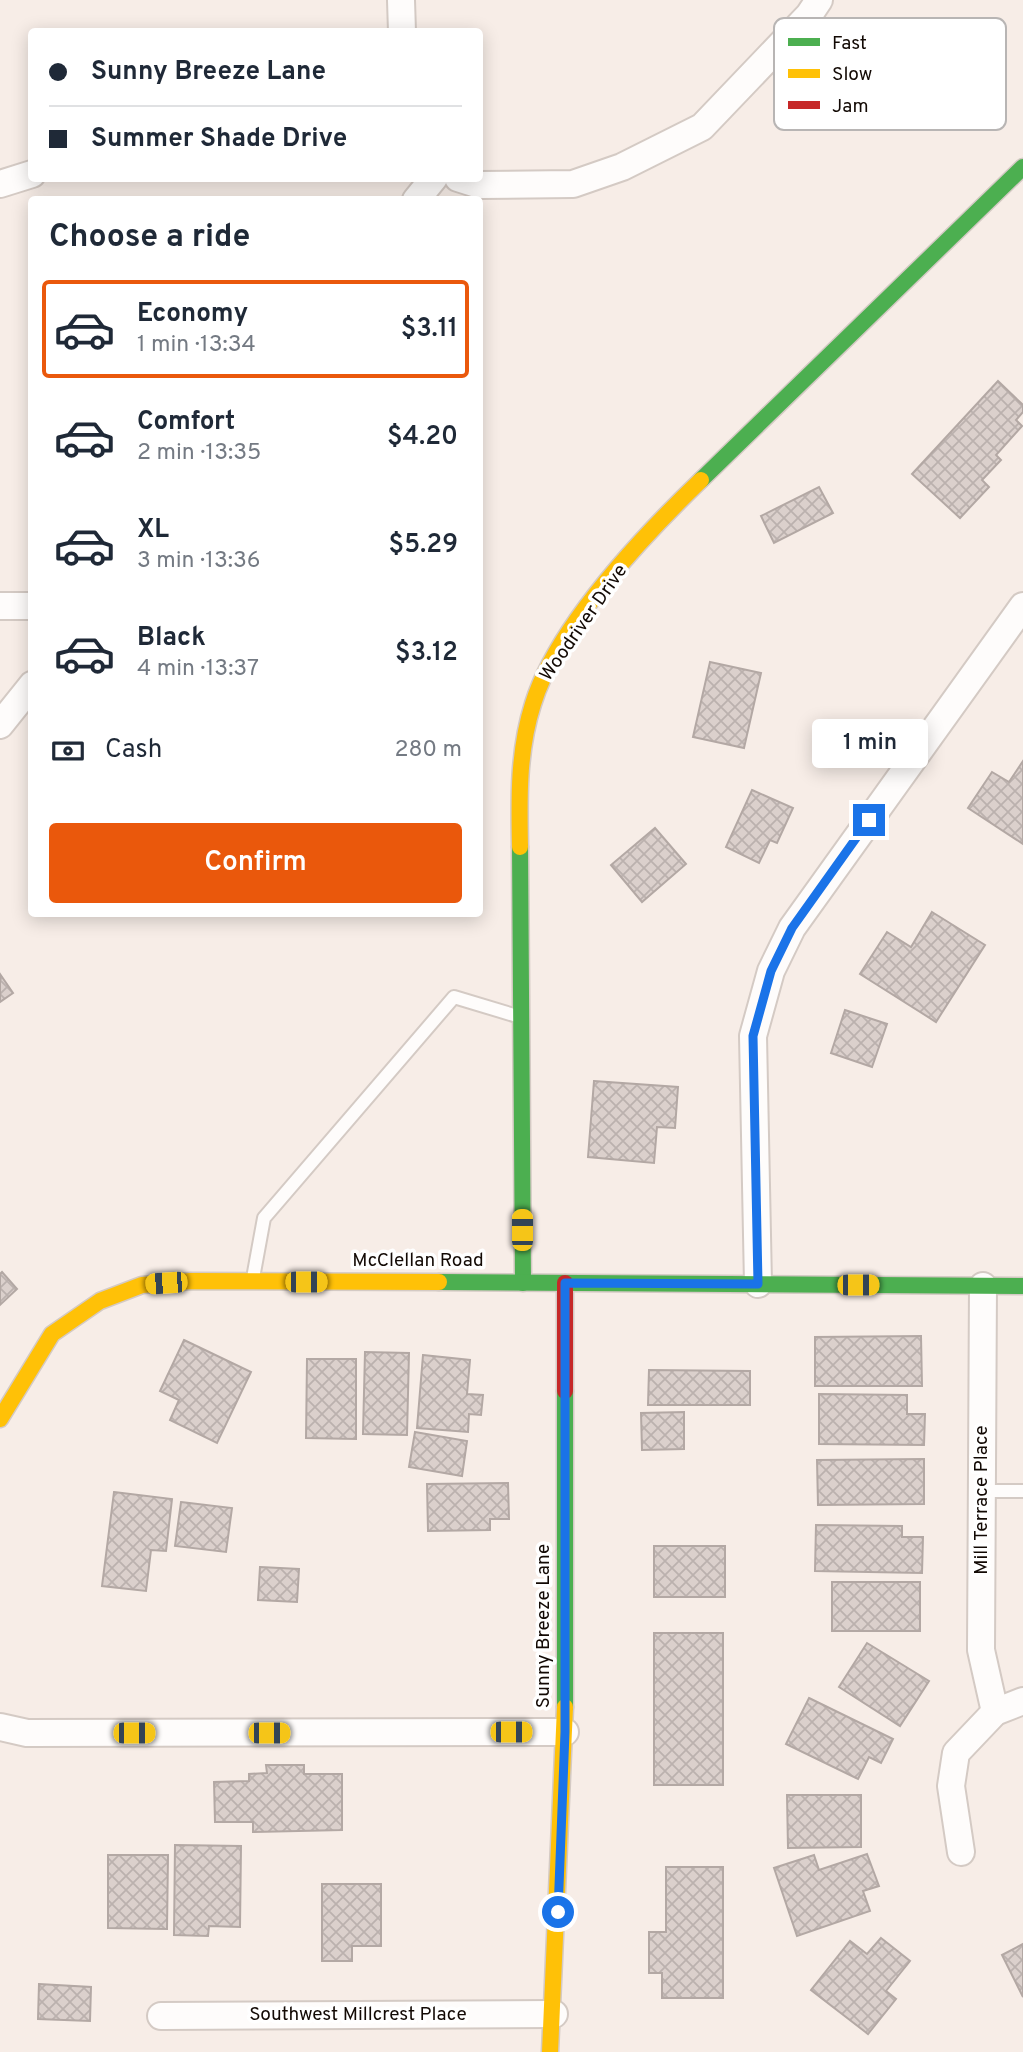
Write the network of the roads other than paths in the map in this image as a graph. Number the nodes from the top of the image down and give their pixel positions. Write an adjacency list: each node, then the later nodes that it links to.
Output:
1 (401, 0): 4 (street)
2 (819, 0): 3 (street)
3 (806, 18)
4 (402, 28)
5 (774, 52): 9 (street)
6 (1023, 167): 17 (street, Woodriver Drive)
7 (28, 175): 10 (street)
8 (431, 182): 11 (street)
9 (471, 182)
10 (0, 184)
11 (419, 196)
12 (0, 606): 13 (street)
13 (28, 606)
14 (1023, 606): 21 (street)
15 (28, 690): 16 (street)
16 (0, 725)
17 (521, 1017): 18 (lane); 19 (street, Woodriver Drive)
18 (252, 1282): 19 (street, McClellan Road); 24 (street, McClellan Road)
19 (523, 1283): 20 (street, McClellan Road)
20 (565, 1283): 21 (street, McClellan Road); 30 (street, Sunny Breeze Lane)
21 (758, 1284): 22 (street, McClellan Road)
22 (983, 1286): 23 (street, McClellan Road); 25 (street, Mill Terrace Place)
23 (1023, 1286)
24 (0, 1419)
25 (983, 1491): 26 (lane); 28 (street, Mill Terrace Place)
26 (1023, 1491)
27 (1023, 1701): 28 (street)
28 (995, 1712): 31 (street)
29 (0, 1727): 30 (street)
30 (565, 1732): 32 (street, Sunny Breeze Lane)
31 (961, 1853)
32 (554, 2014): 33 (street, Southwest Millcrest Place); 34 (street, Sunny Breeze Lane)
33 (161, 2016)
34 (550, 2052)

